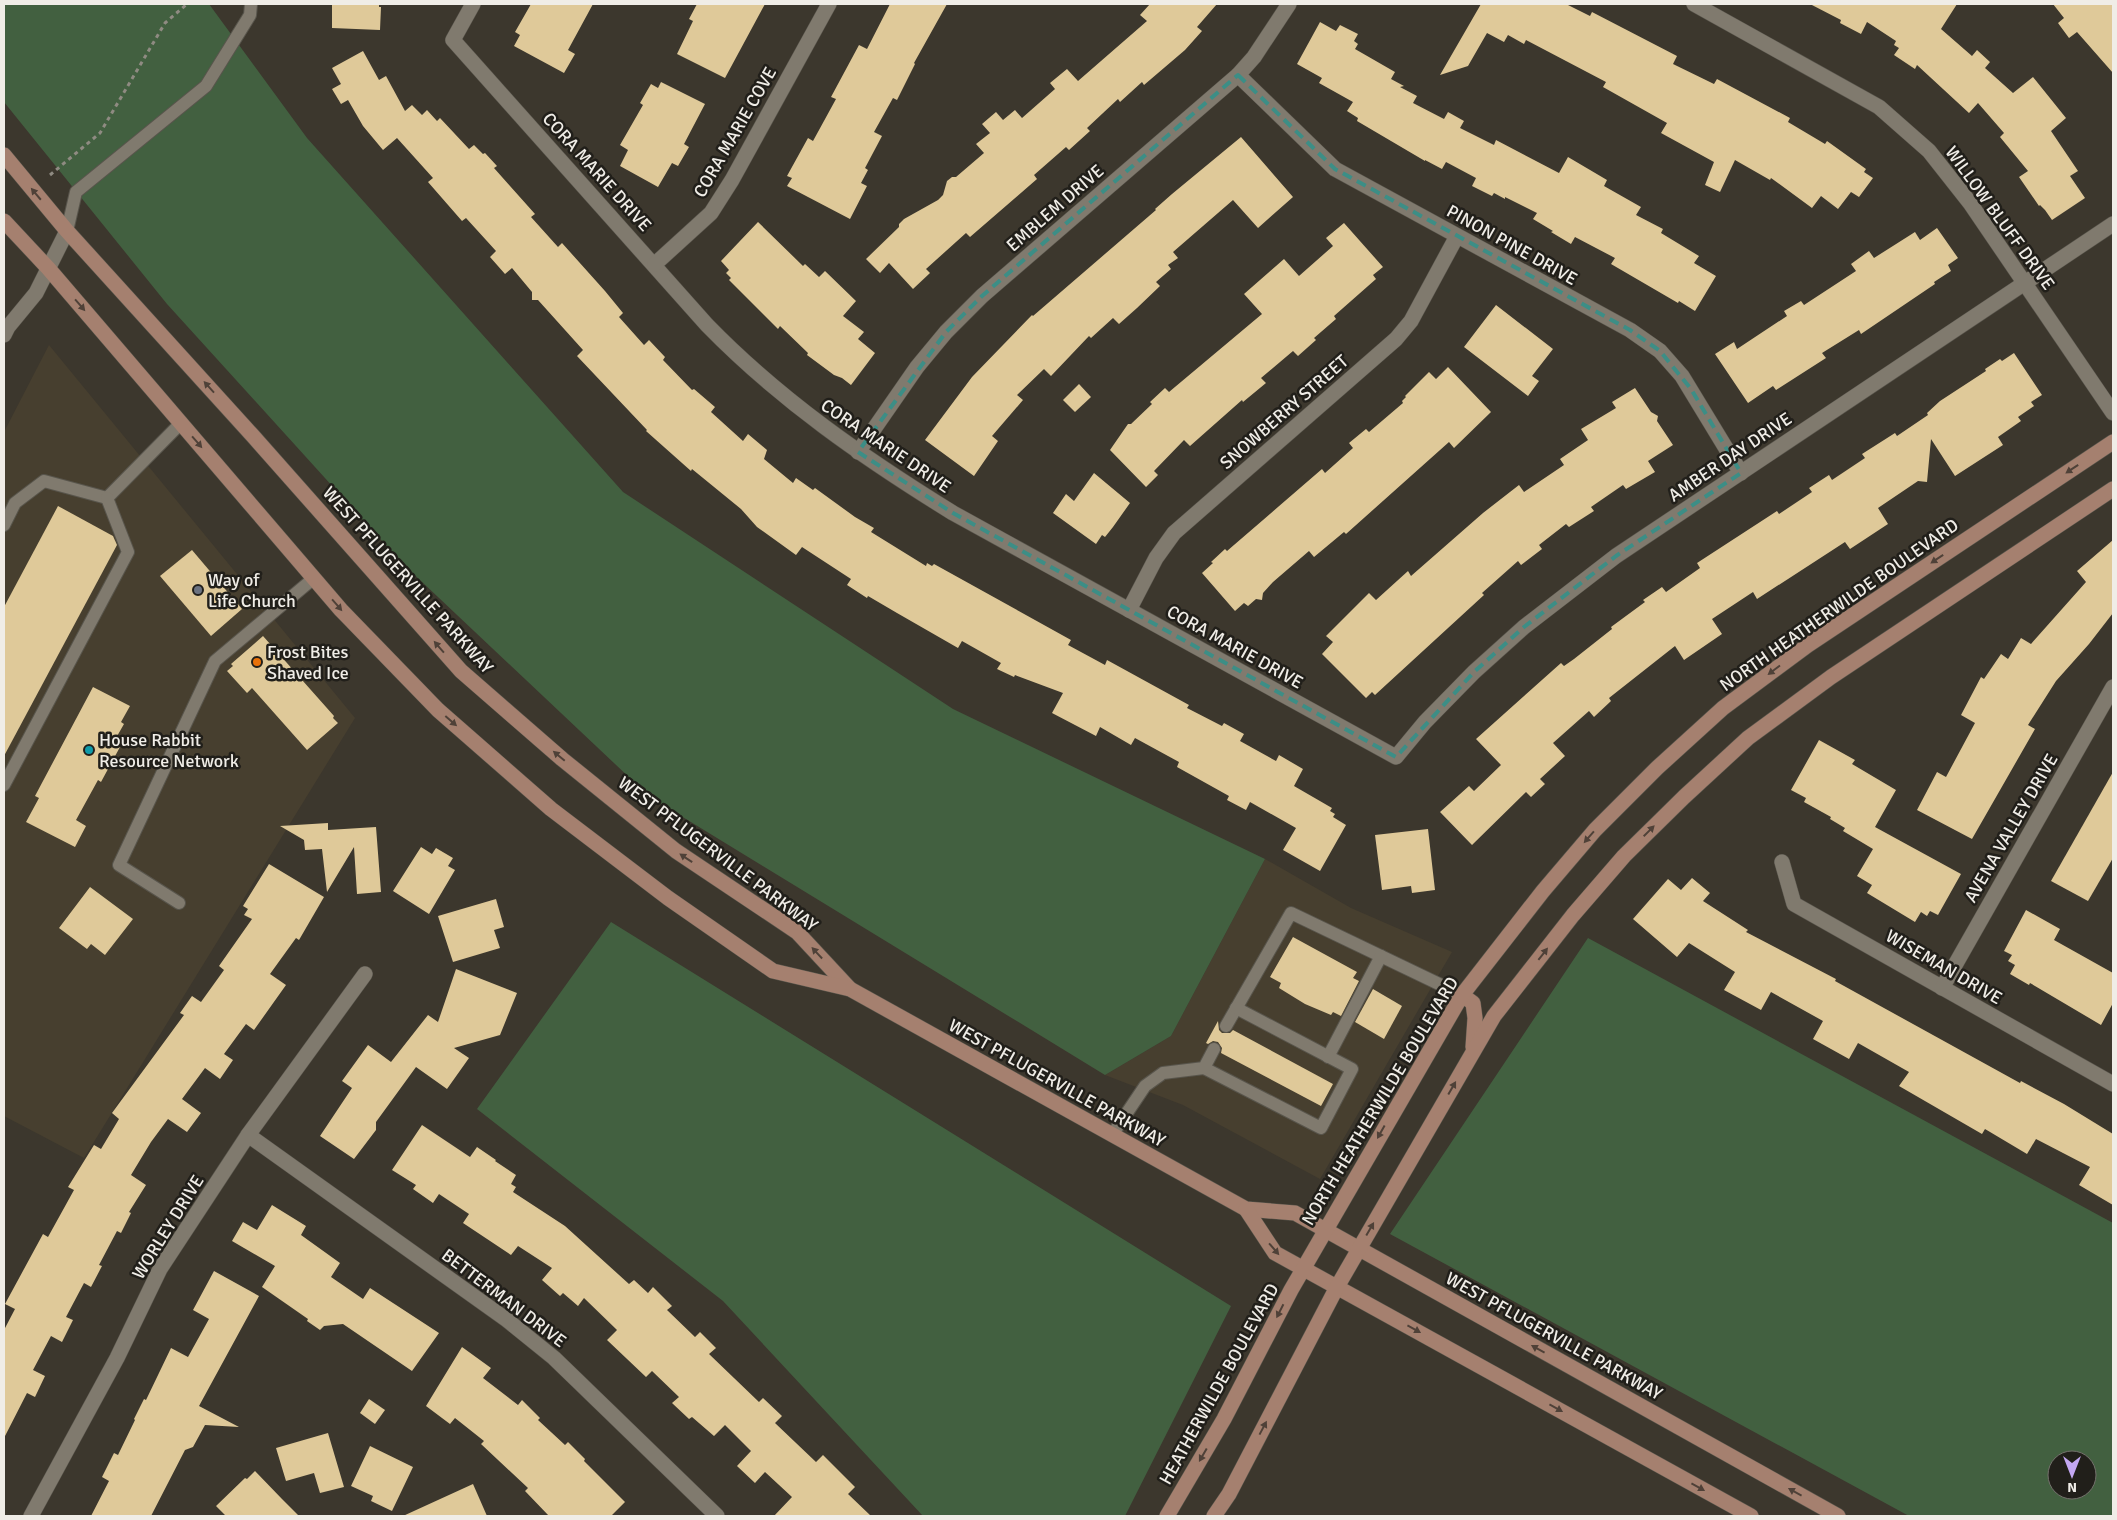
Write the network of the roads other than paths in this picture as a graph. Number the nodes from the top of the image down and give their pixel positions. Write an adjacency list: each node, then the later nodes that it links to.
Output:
1 (251, 4): 10 (lane)
2 (473, 4): 12 (street, CORA MARIE DRIVE)
3 (829, 4): 12 (street, CORA MARIE COVE)
4 (1289, 4): 6 (street, EMBLEM DRIVE)
5 (1694, 4): 14 (street, WILLOW BLUFF DRIVE)
6 (1238, 75): 11 (street, PINON PINE DRIVE); 19 (street, EMBLEM DRIVE)
7 (4, 155): 10 (main road, WEST PFLUGERVILLE PARKWAY, one-way to 7)
8 (4, 221): 13 (main road, WEST PFLUGERVILLE PARKWAY)
9 (2113, 224): 14 (street, AMBER DAY DRIVE)
10 (67, 231): 13 (street); 34 (main road, WEST PFLUGERVILLE PARKWAY, one-way to 10)
11 (1457, 236): 20 (street, PINON PINE DRIVE); 25 (street, SNOWBERRY STREET)
12 (655, 264): 19 (street, CORA MARIE DRIVE)
13 (48, 268): 15 (street); 17 (main road, WEST PFLUGERVILLE PARKWAY, one-way to 17)
14 (2024, 284): 16 (street, WILLOW BLUFF DRIVE); 20 (street, AMBER DAY DRIVE)
15 (4, 335)
16 (2113, 413)
17 (181, 422): 22 (lane); 24 (main road, WEST PFLUGERVILLE PARKWAY, one-way to 24)
18 (2113, 442): 35 (main road, NORTH HEATHERWILDE BOULEVARD, one-way to 35)
19 (858, 452): 25 (street, CORA MARIE DRIVE)
20 (1740, 472): 27 (street, AMBER DAY DRIVE)
21 (2113, 489): 39 (main road, one-way to 21)
22 (107, 498): 23 (lane); 28 (lane)
23 (4, 525)
24 (314, 578): 30 (lane); 34 (main road, WEST PFLUGERVILLE PARKWAY, one-way to 34)
25 (1129, 610): 27 (street, CORA MARIE DRIVE)
26 (2113, 688): 33 (street, AVENA VALLEY DRIVE)
27 (1396, 756)
28 (4, 785)
29 (1782, 862): 33 (street, WISEMAN DRIVE)
30 (179, 902)
31 (1381, 956): 35 (lane); 36 (lane); 40 (lane)
32 (365, 974): 43 (street, WORLEY DRIVE)
33 (1942, 988): 42 (street, WISEMAN DRIVE)
34 (850, 989): 44 (main road, WEST PFLUGERVILLE PARKWAY)
35 (1462, 994): 39 (main road); 46 (main road, NORTH HEATHERWILDE BOULEVARD, one-way to 46)
36 (1236, 1008): 37 (lane); 40 (lane)
37 (1226, 1026)
38 (1214, 1049): 41 (lane)
39 (1473, 1051): 47 (main road, one-way to 39)
40 (1328, 1057): 41 (lane)
41 (1204, 1068): 44 (lane)
42 (2113, 1084)
43 (248, 1135): 50 (street, WORLEY DRIVE); 51 (street, BETTERMAN DRIVE)
44 (1112, 1135): 45 (main road, WEST PFLUGERVILLE PARKWAY)
45 (1246, 1209): 46 (main road, WEST PFLUGERVILLE PARKWAY); 48 (main road, WEST PFLUGERVILLE PARKWAY, one-way to 48)
46 (1326, 1230): 47 (main road, WEST PFLUGERVILLE PARKWAY); 48 (main road, NORTH HEATHERWILDE BOULEVARD)
47 (1359, 1249): 49 (main road); 55 (main road, WEST PFLUGERVILLE PARKWAY, one-way to 47)
48 (1303, 1269): 49 (main road, WEST PFLUGERVILLE PARKWAY); 52 (main road, HEATHERWILDE BOULEVARD, one-way to 52)
49 (1338, 1287): 53 (main road, one-way to 49); 54 (main road, WEST PFLUGERVILLE PARKWAY, one-way to 54)
50 (31, 1516)
51 (716, 1516)
52 (1167, 1516)
53 (1214, 1516)
54 (1751, 1516)
55 (1838, 1516)

